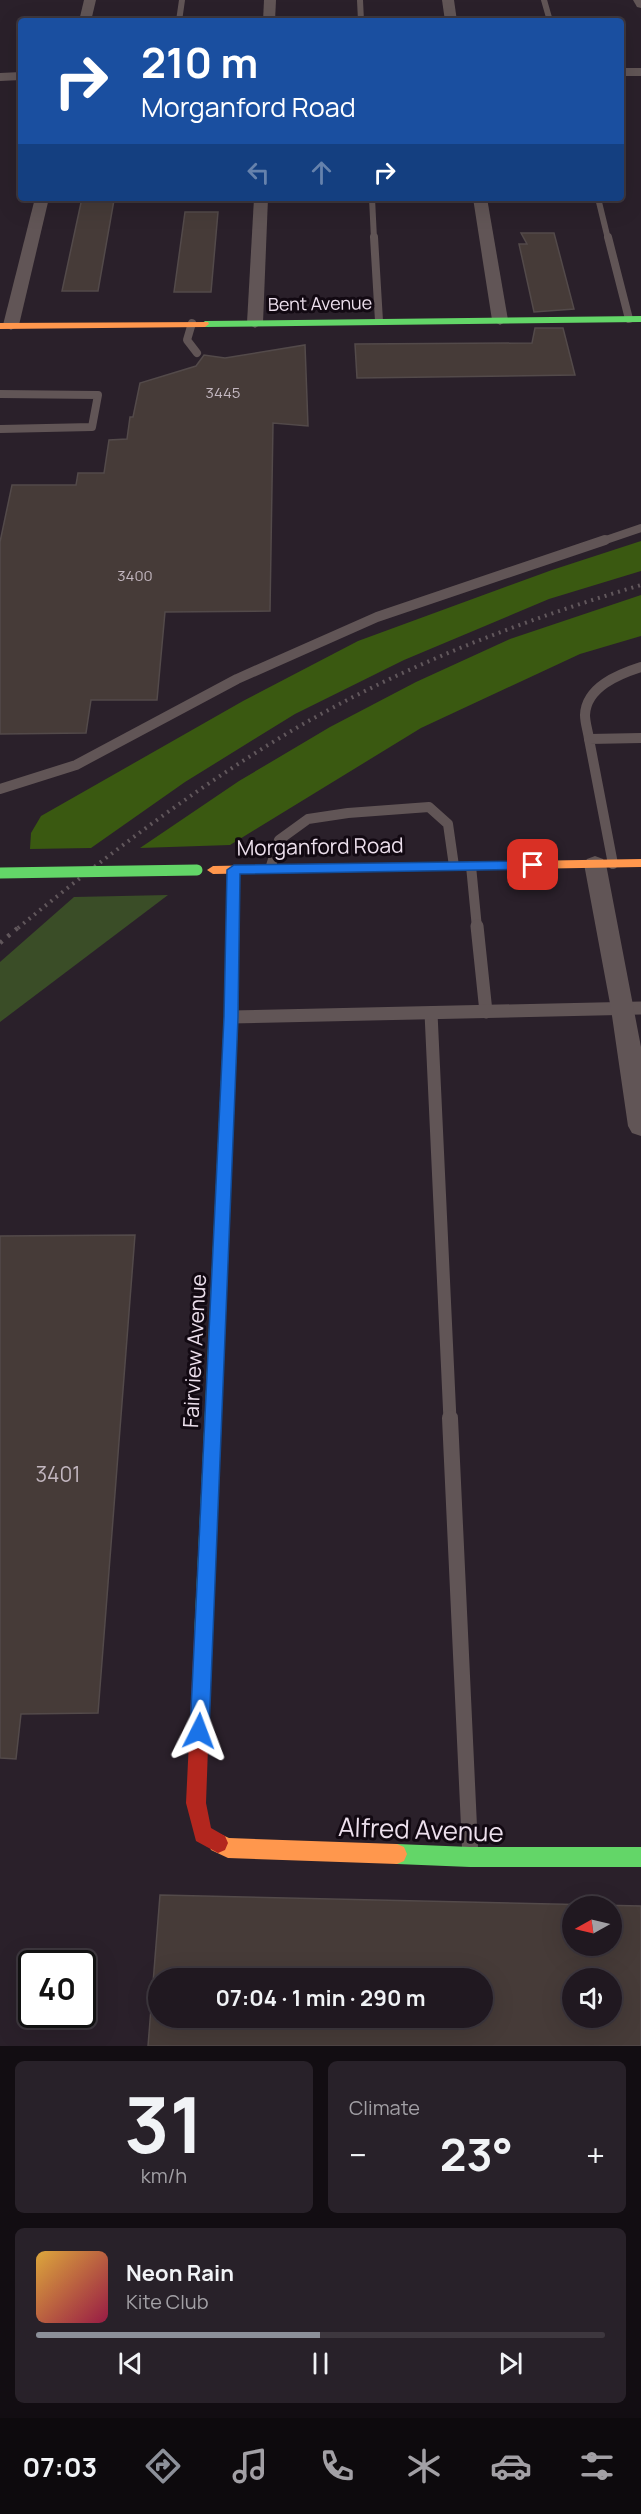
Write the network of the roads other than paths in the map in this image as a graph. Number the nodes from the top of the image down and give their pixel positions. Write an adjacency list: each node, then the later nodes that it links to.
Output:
1 (90, 0): 9 (street)
2 (182, 0): 10 (lane)
3 (270, 0): 11 (street)
4 (360, 0): 12 (lane)
5 (448, 0): 13 (street)
6 (544, 0): 14 (lane)
7 (639, 0): 8 (street)
8 (641, 5)
9 (86, 18)
10 (179, 18)
11 (269, 18)
12 (361, 18)
13 (451, 18)
14 (549, 18)
15 (624, 72): 16 (street)
16 (641, 72)
17 (18, 76): 18 (street)
18 (0, 77)
19 (41, 201): 29 (street)
20 (261, 201): 28 (street)
21 (372, 201): 26 (lane)
22 (480, 201): 25 (street)
23 (599, 201): 24 (lane)
24 (635, 319): 25 (street, Bent Avenue)
25 (500, 320): 26 (street, Bent Avenue)
26 (379, 321): 28 (street, Bent Avenue)
27 (192, 323): 28 (street, Bent Avenue); 29 (street, Bent Avenue); 30 (lane)
28 (255, 323)
29 (5, 325)
30 (197, 353)
31 (0, 394): 32 (lane)
32 (0, 429)
33 (641, 528): 37 (lane)
34 (641, 667): 36 (lane)
35 (641, 738): 36 (lane)
36 (589, 739): 39 (lane)
37 (0, 789)
38 (641, 863): 39 (street, Morganford Road)
39 (604, 864): 41 (street, Morganford Road); 45 (street)
40 (454, 866): 41 (street, Morganford Road); 42 (street, Morganford Road); 42 (lane)
41 (471, 866): 46 (lane)
42 (270, 869): 43 (street, Morganford Road)
43 (234, 870): 44 (street, Morganford Road, bridge); 48 (street, Fairview Avenue)
44 (0, 873)
45 (632, 1009): 46 (lane); 49 (street)
46 (486, 1012): 47 (lane)
47 (431, 1013): 48 (lane); 51 (lane)
48 (231, 1017): 50 (street, Fairview Avenue)
49 (641, 1126)
50 (203, 1834): 51 (street, Alfred Avenue)
51 (470, 1857): 52 (street, Alfred Avenue)
52 (641, 1857)

